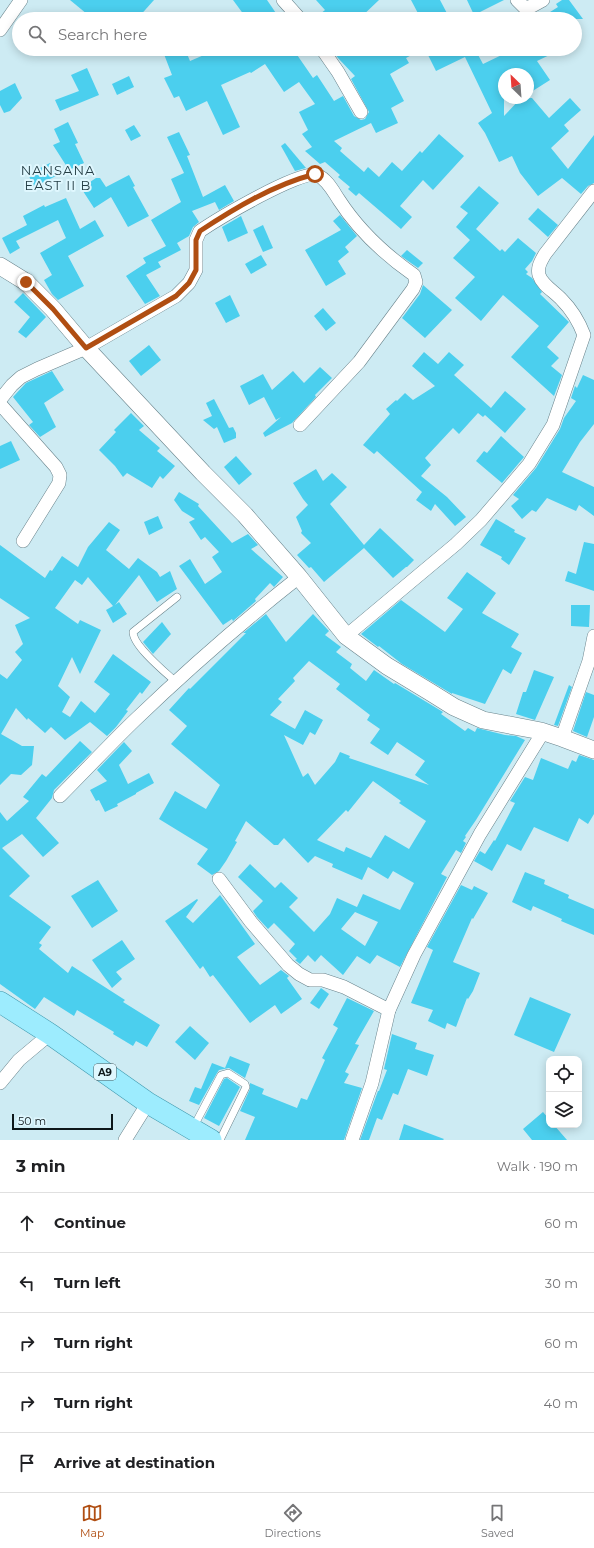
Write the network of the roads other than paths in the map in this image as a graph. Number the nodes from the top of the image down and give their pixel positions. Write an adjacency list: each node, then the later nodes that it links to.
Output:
1 (21, 0): 6 (street)
2 (518, 0): 3 (street)
3 (543, 0)
4 (285, 1): 5 (street)
5 (294, 12)
6 (0, 30)
7 (327, 56): 8 (street)
8 (361, 112)
9 (594, 191): 18 (street)
10 (0, 266): 11 (street)
11 (86, 348): 12 (street); 14 (street); 16 (street)
12 (0, 400)
13 (0, 404): 15 (street)
14 (300, 425)
15 (23, 541)
16 (299, 577): 18 (street); 20 (street)
17 (177, 598): 20 (lane)
18 (346, 636): 21 (street)
19 (594, 636): 22 (street)
20 (176, 682): 24 (street)
21 (541, 731): 22 (street); 27 (street)
22 (562, 738): 23 (street)
23 (594, 750)
24 (60, 796)
25 (218, 879): 27 (street)
26 (0, 1002): 28 (main road, A9)
27 (389, 1010): 35 (street)
28 (50, 1034): 29 (street); 30 (main road, A9)
29 (0, 1083)
30 (148, 1103): 31 (main road, A9); 32 (street)
31 (192, 1129): 33 (main road, A9); 34 (lane)
32 (126, 1140)
33 (211, 1140)
34 (220, 1140)
35 (352, 1140)

